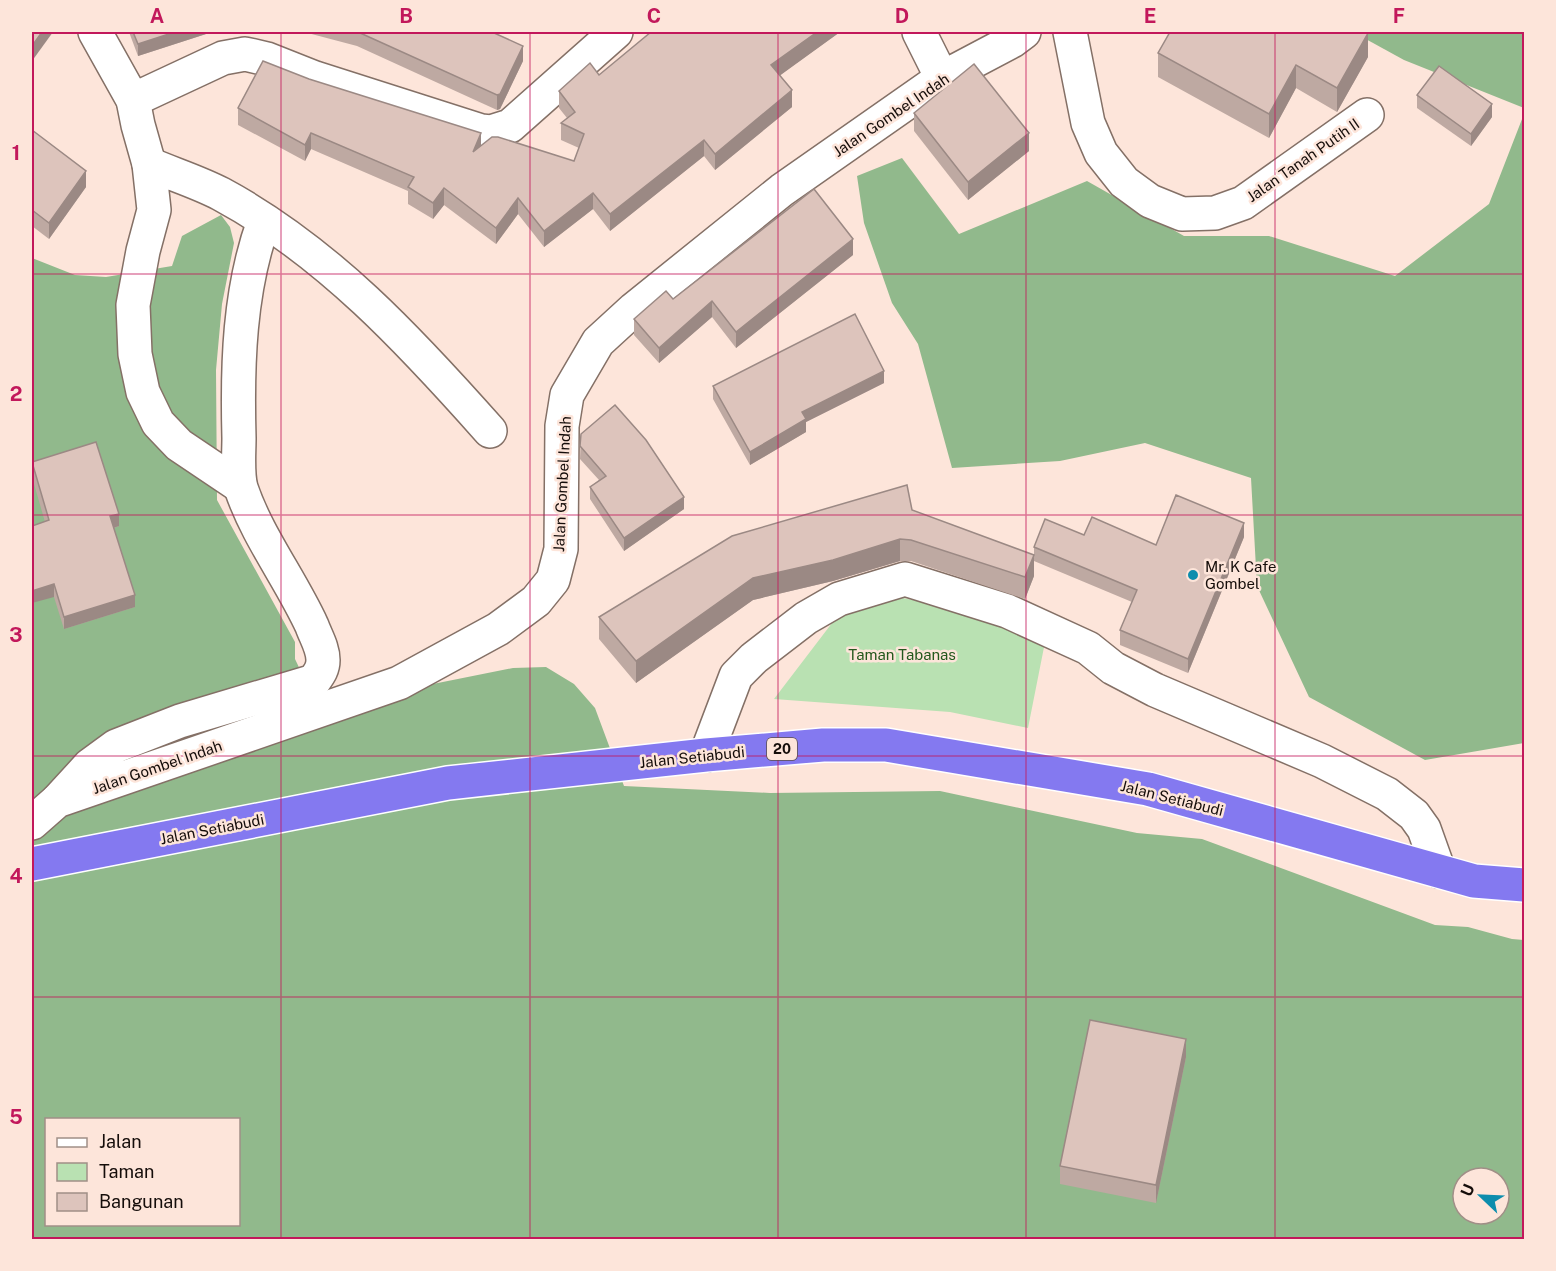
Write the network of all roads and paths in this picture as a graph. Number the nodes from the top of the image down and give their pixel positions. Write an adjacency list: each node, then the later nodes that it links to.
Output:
1 (95, 32): 7 (street)
2 (616, 32): 7 (street)
3 (919, 32): 6 (street)
4 (1024, 32): 6 (street, Jalan Gombel Indah)
5 (1070, 32): 8 (street, Jalan Tanah Putih II)
6 (942, 78): 14 (street, Jalan Gombel Indah)
7 (133, 100): 9 (street)
8 (1367, 115)
9 (149, 164): 10 (street); 12 (street)
10 (264, 221): 11 (street); 12 (street)
11 (490, 432)
12 (240, 486): 14 (street)
13 (706, 755): 16 (highway, Jalan Setiabudi / 20); 17 (highway, Jalan Setiabudi / 20); 17 (street)
14 (57, 801): 15 (street, Jalan Gombel Indah)
15 (32, 823)
16 (32, 864)
17 (1439, 871): 18 (highway, Jalan Setiabudi / 20)
18 (1524, 885)

